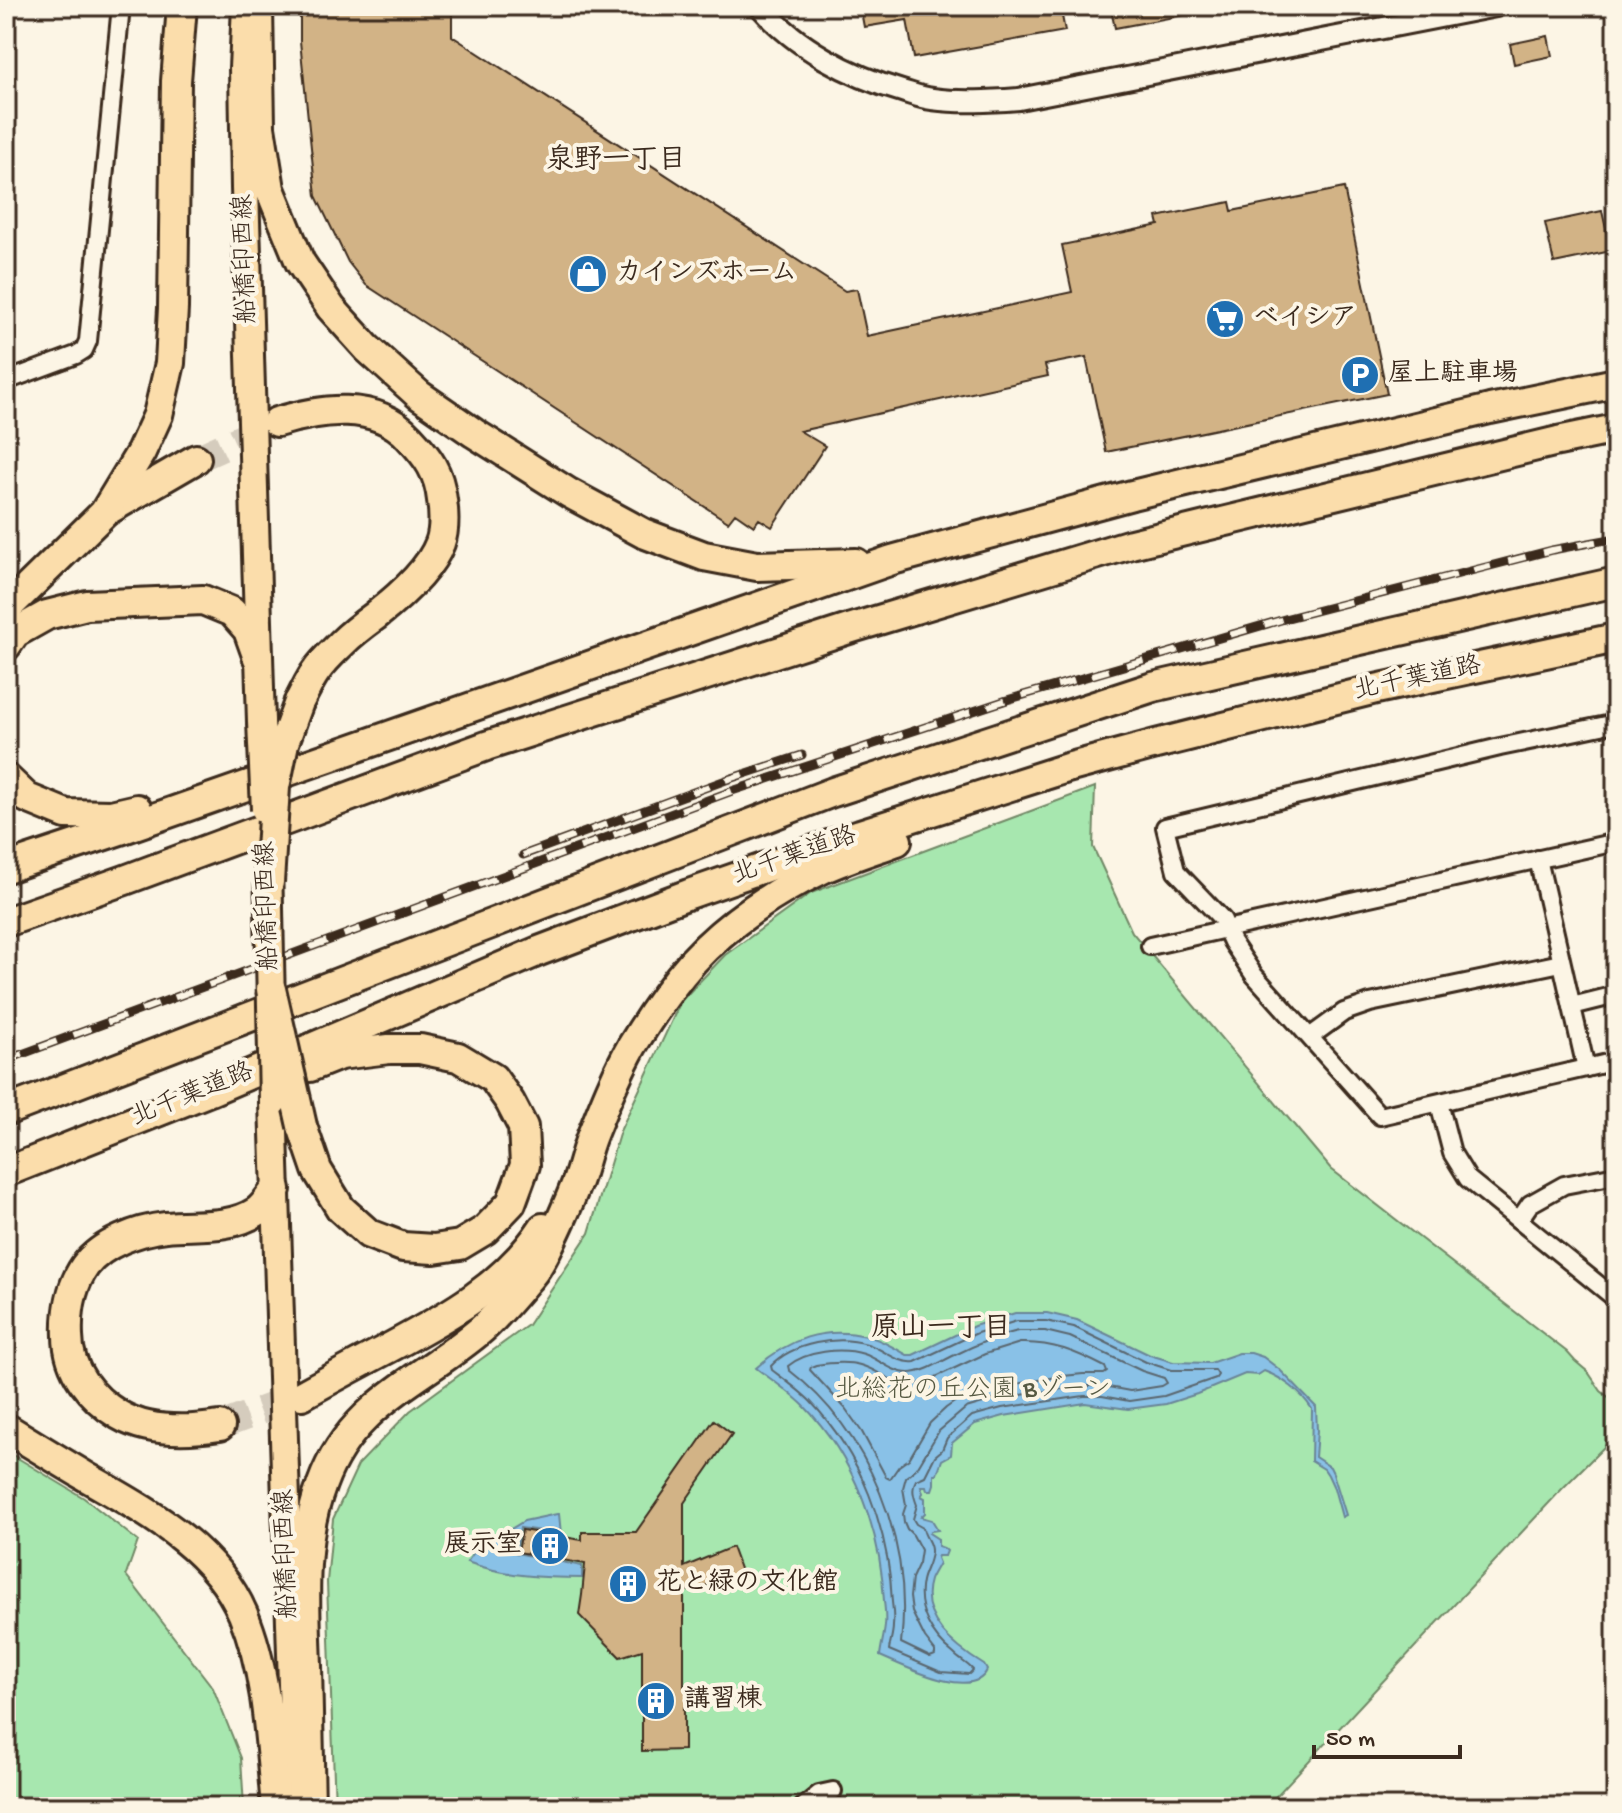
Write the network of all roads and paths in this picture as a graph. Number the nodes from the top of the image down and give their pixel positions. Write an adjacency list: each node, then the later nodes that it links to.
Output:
1 (121, 6): 7 (street)
2 (182, 6): 12 (highway)
3 (246, 6): 18 (main road, 船橋印西線)
4 (258, 6): 13 (highway)
5 (760, 6): 6 (street)
6 (1496, 6)
7 (6, 381)
8 (1616, 383): 13 (highway)
9 (277, 422): 26 (highway, bridge)
10 (1616, 429): 27 (highway)
11 (196, 459): 12 (highway)
12 (104, 513): 15 (highway)
13 (892, 560): 19 (highway)
14 (1616, 582): 38 (highway, 北千葉道路)
15 (6, 609)
16 (1616, 638): 21 (highway, 北千葉道路)
17 (6, 646): 18 (highway)
18 (258, 658): 26 (main road, 船橋印西線, bridge)
19 (476, 705): 22 (highway); 25 (highway)
20 (1616, 723): 28 (street)
21 (1156, 744): 39 (highway); 40 (highway, 北千葉道路)
22 (6, 778)
23 (1616, 842): 24 (street)
24 (1538, 859): 28 (street); 30 (street)
25 (6, 868)
26 (269, 882): 31 (main road, 船橋印西線, bridge)
27 (6, 922)
28 (1226, 929): 29 (street); 34 (street)
29 (1150, 946)
30 (1561, 963): 33 (street); 34 (street)
31 (271, 989): 42 (highway, bridge); 43 (main road, 船橋印西線, bridge)
32 (1616, 995): 33 (street)
33 (1572, 1006): 36 (street)
34 (1311, 1036): 37 (street)
35 (1616, 1061): 36 (street)
36 (1586, 1068): 37 (street)
37 (1439, 1103): 44 (street)
38 (6, 1111)
39 (587, 1147): 46 (highway); 52 (highway)
40 (6, 1172)
41 (1616, 1175): 44 (street)
42 (6, 1186)
43 (276, 1189): 47 (highway); 51 (main road, 船橋印西線)
44 (1519, 1220): 45 (street)
45 (1616, 1299)
46 (302, 1395)
47 (220, 1426)
48 (6, 1428): 50 (highway)
49 (833, 1791): 53 (street)
50 (276, 1807)
51 (296, 1807)
52 (310, 1807)
53 (803, 1807)

